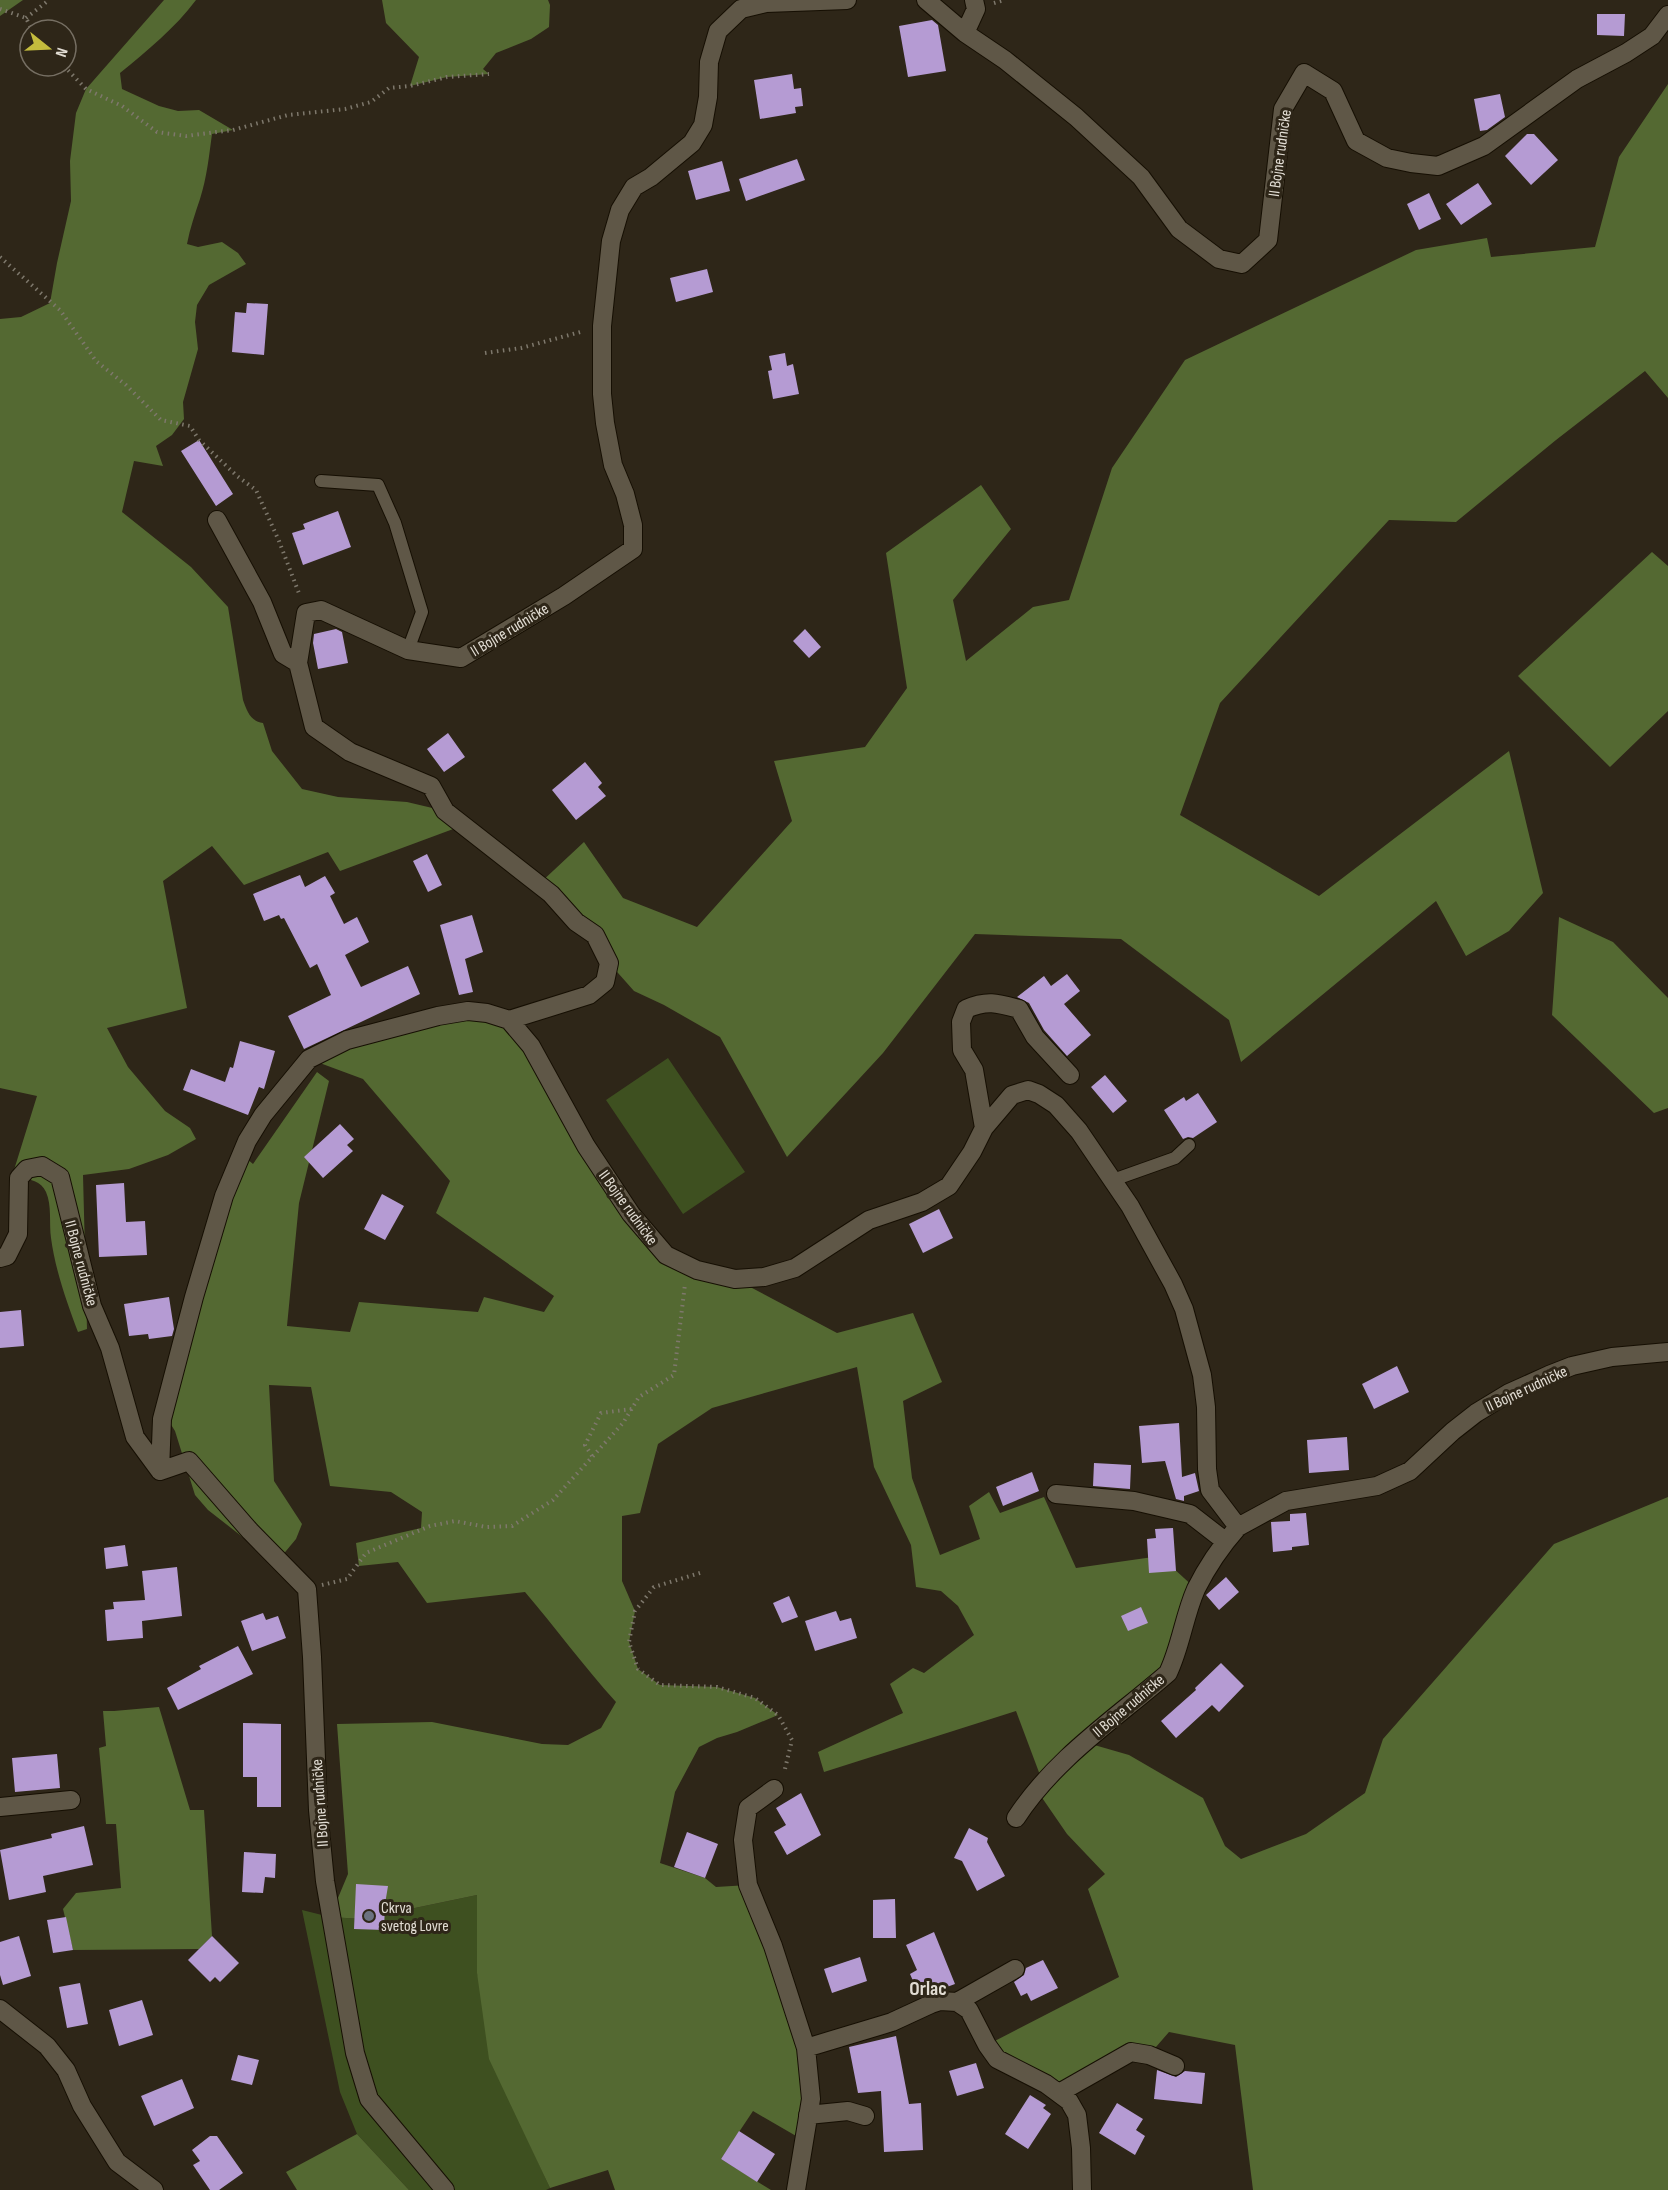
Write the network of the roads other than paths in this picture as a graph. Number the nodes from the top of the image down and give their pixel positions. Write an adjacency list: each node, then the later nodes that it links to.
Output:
1 (847, 0): 8 (street, II Bojne rudničke)
2 (926, 0): 5 (street, II Bojne rudničke)
3 (974, 0): 5 (street)
4 (1668, 15): 5 (street, II Bojne rudničke)
5 (964, 33)
6 (321, 481): 8 (lane)
7 (218, 520): 9 (street)
8 (408, 650): 9 (street, II Bojne rudničke)
9 (298, 663): 10 (street)
10 (509, 1020): 12 (street, II Bojne rudničke); 17 (street)
11 (1070, 1074): 12 (street)
12 (984, 1128): 14 (street, II Bojne rudničke)
13 (1189, 1145): 14 (lane)
14 (1113, 1180): 19 (street, II Bojne rudničke)
15 (0, 1258): 17 (street, II Bojne rudničke)
16 (1668, 1352): 19 (street, II Bojne rudničke)
17 (160, 1471): 34 (street, II Bojne rudničke)
18 (1056, 1494): 20 (street)
19 (1238, 1527): 20 (street, II Bojne rudničke)
20 (1226, 1541): 24 (street, II Bojne rudničke)
21 (774, 1789): 28 (street)
22 (71, 1800): 23 (street)
23 (0, 1807)
24 (1016, 1818)
25 (1015, 1969): 26 (street)
26 (957, 2002): 28 (street); 30 (street)
27 (0, 2009): 33 (street)
28 (806, 2048): 31 (street)
29 (1174, 2066): 30 (street)
30 (1059, 2093): 36 (street)
31 (808, 2115): 32 (street); 35 (street)
32 (865, 2116)
33 (154, 2190)
34 (445, 2190)
35 (796, 2190)
36 (1082, 2190)

